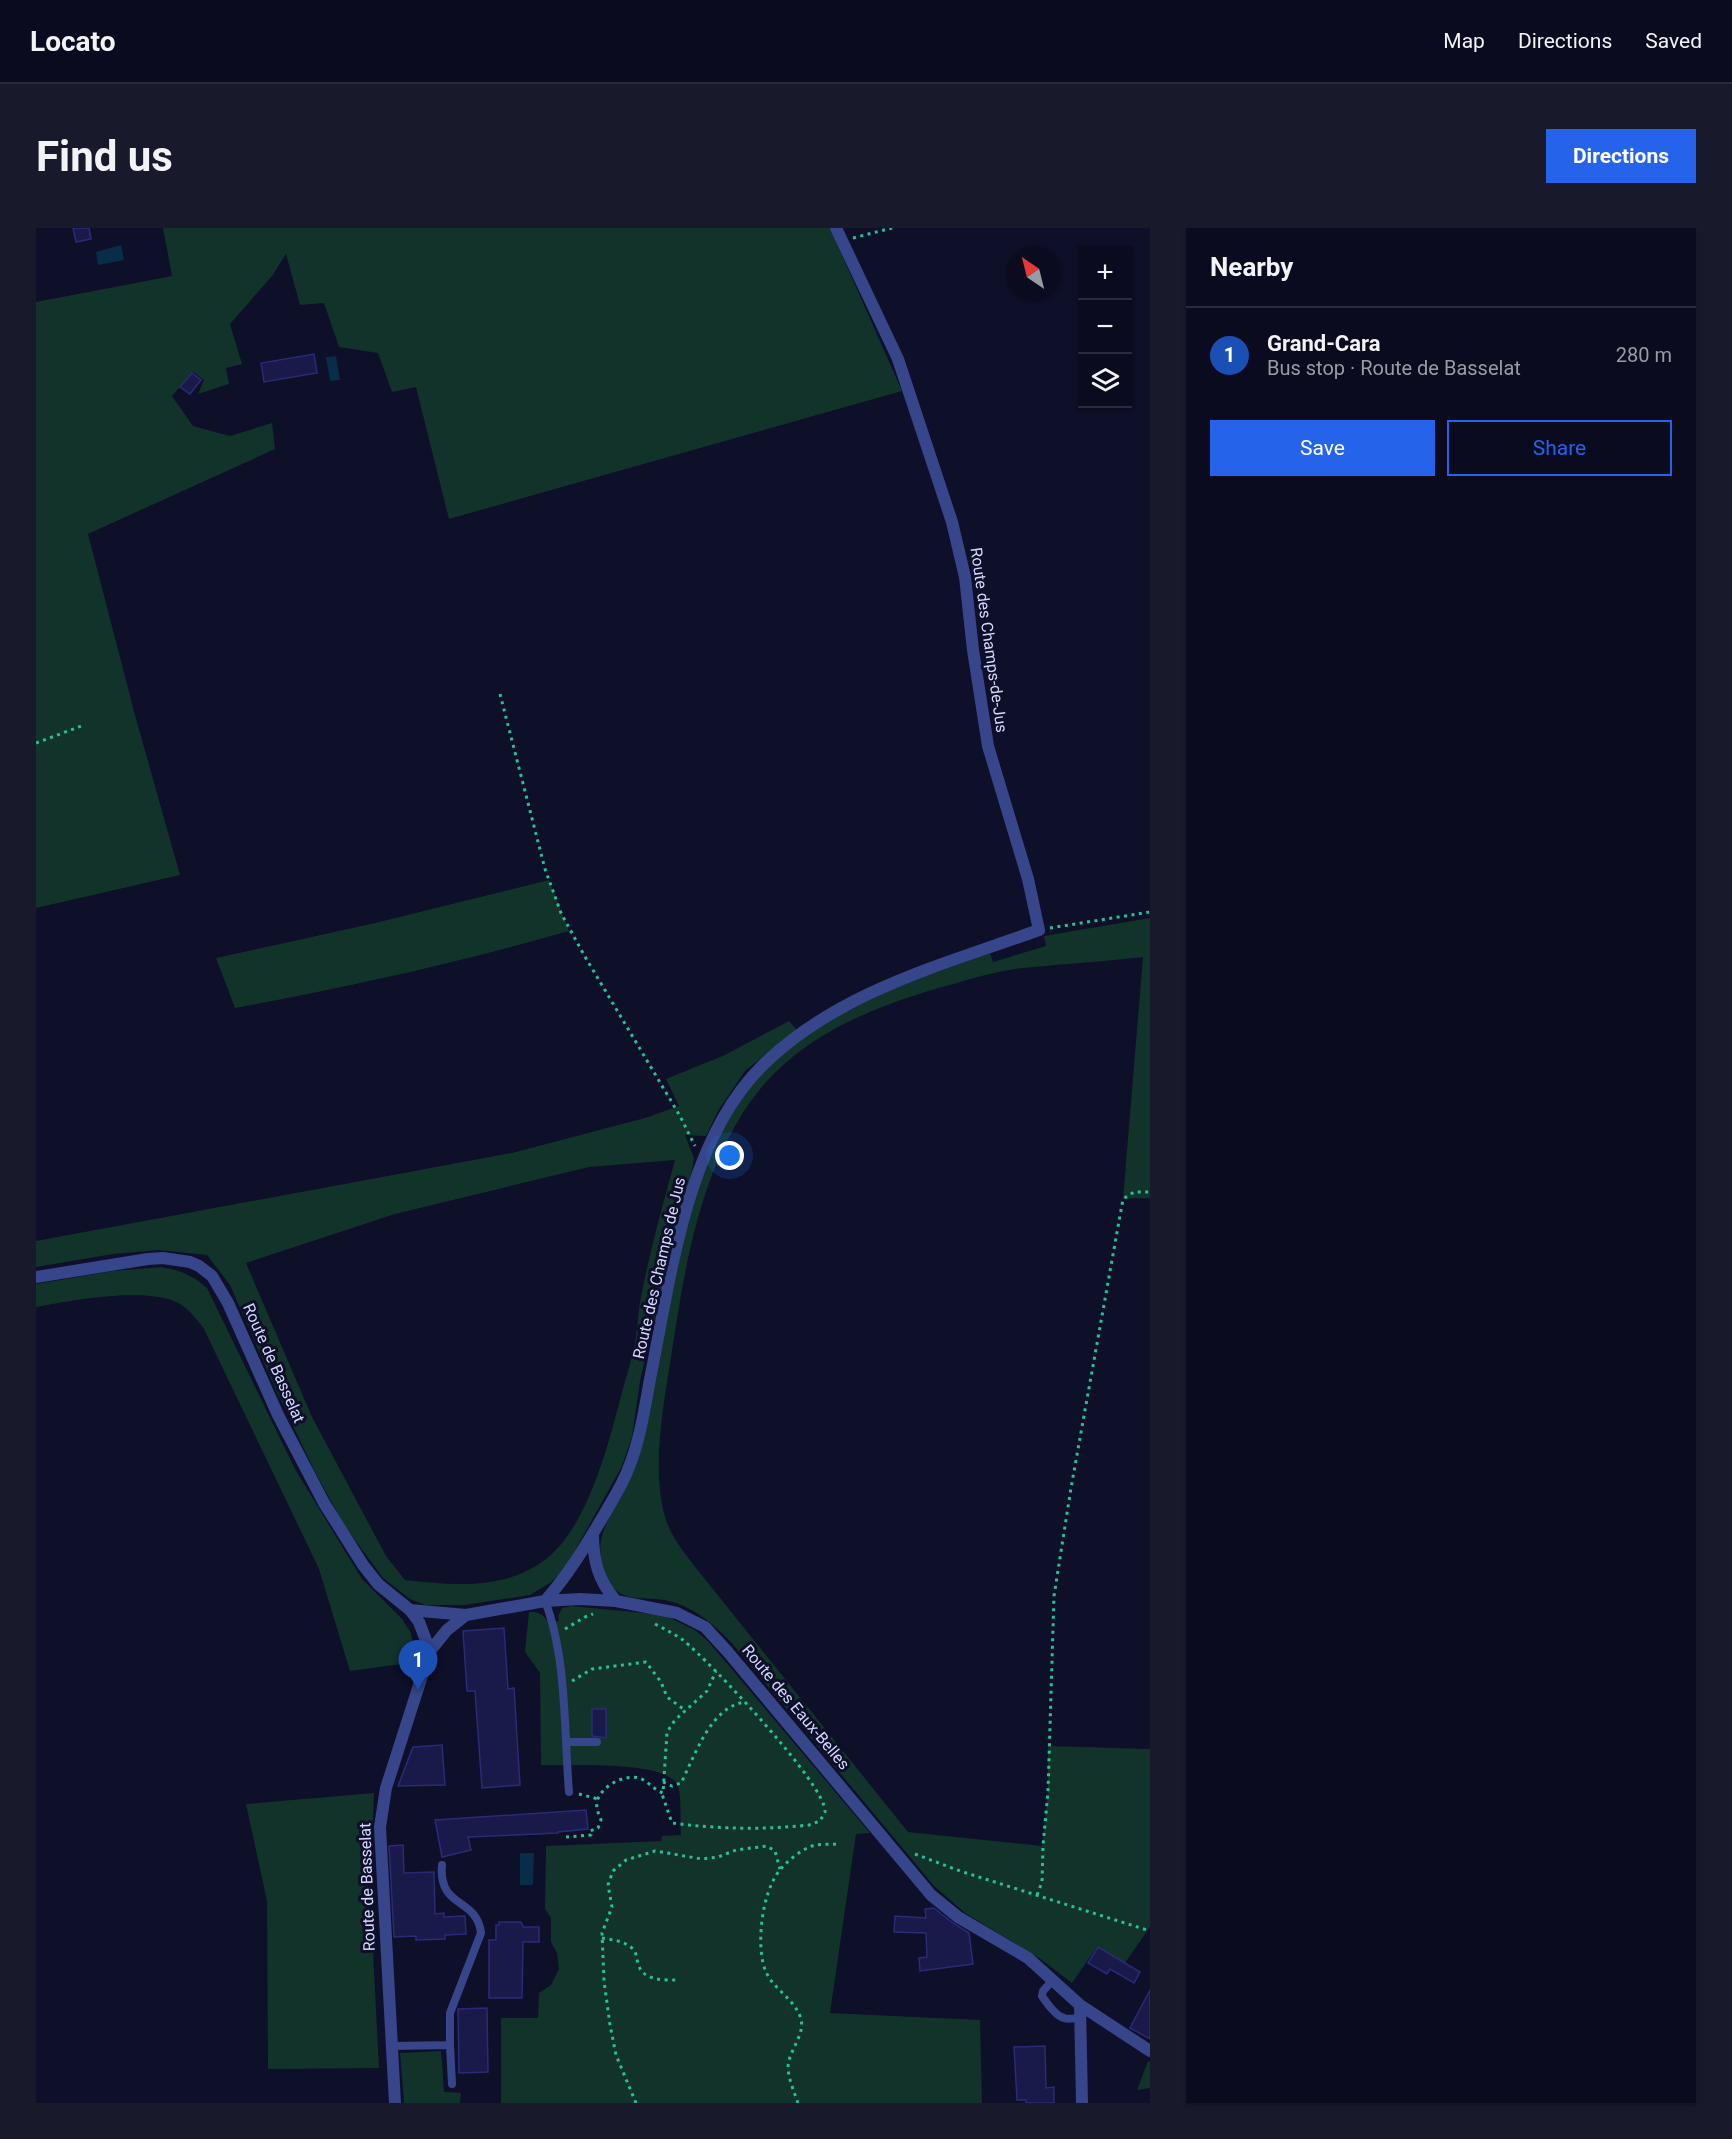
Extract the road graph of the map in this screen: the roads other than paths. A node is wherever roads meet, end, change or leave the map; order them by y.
1 (836, 228) edge
2 (1039, 930) joint
3 (36, 1276) edge
4 (594, 1533) junction
5 (545, 1601) junction
6 (616, 1601) junction
7 (410, 1610) junction
8 (466, 1615) junction
9 (430, 1651) junction
10 (567, 1742) junction
11 (597, 1742) dead end
12 (569, 1792) road end
13 (442, 1864) dead end
14 (1053, 1980) junction
15 (1080, 2011) junction
16 (450, 2045) junction
17 (391, 2046) junction
18 (1150, 2051) edge
19 (452, 2084) dead end
20 (395, 2103) edge
21 (1082, 2103) edge

1 - 2 street, Route des Champs-de-Jus
2 - 4 street, Route des Champs de Jus
3 - 7 street, Route de Basselat
4 - 5 street, Route des Champs de Jus
4 - 6 street
5 - 6 street, Route des Eaux-Belles
5 - 8 street, Route des Eaux-Belles
5 - 10 lane
6 - 14 street, Route des Eaux-Belles
7 - 8 street
7 - 9 street, Route de Basselat
8 - 9 street
9 - 17 street, Route de Basselat
10 - 11 lane
10 - 12 lane
13 - 16 lane
14 - 15 street, Route des Eaux-Belles
14 - 15 lane
15 - 18 street, Route des Eaux-Belles
15 - 21 street
16 - 17 lane
16 - 19 lane
17 - 20 street, Route de Basselat

